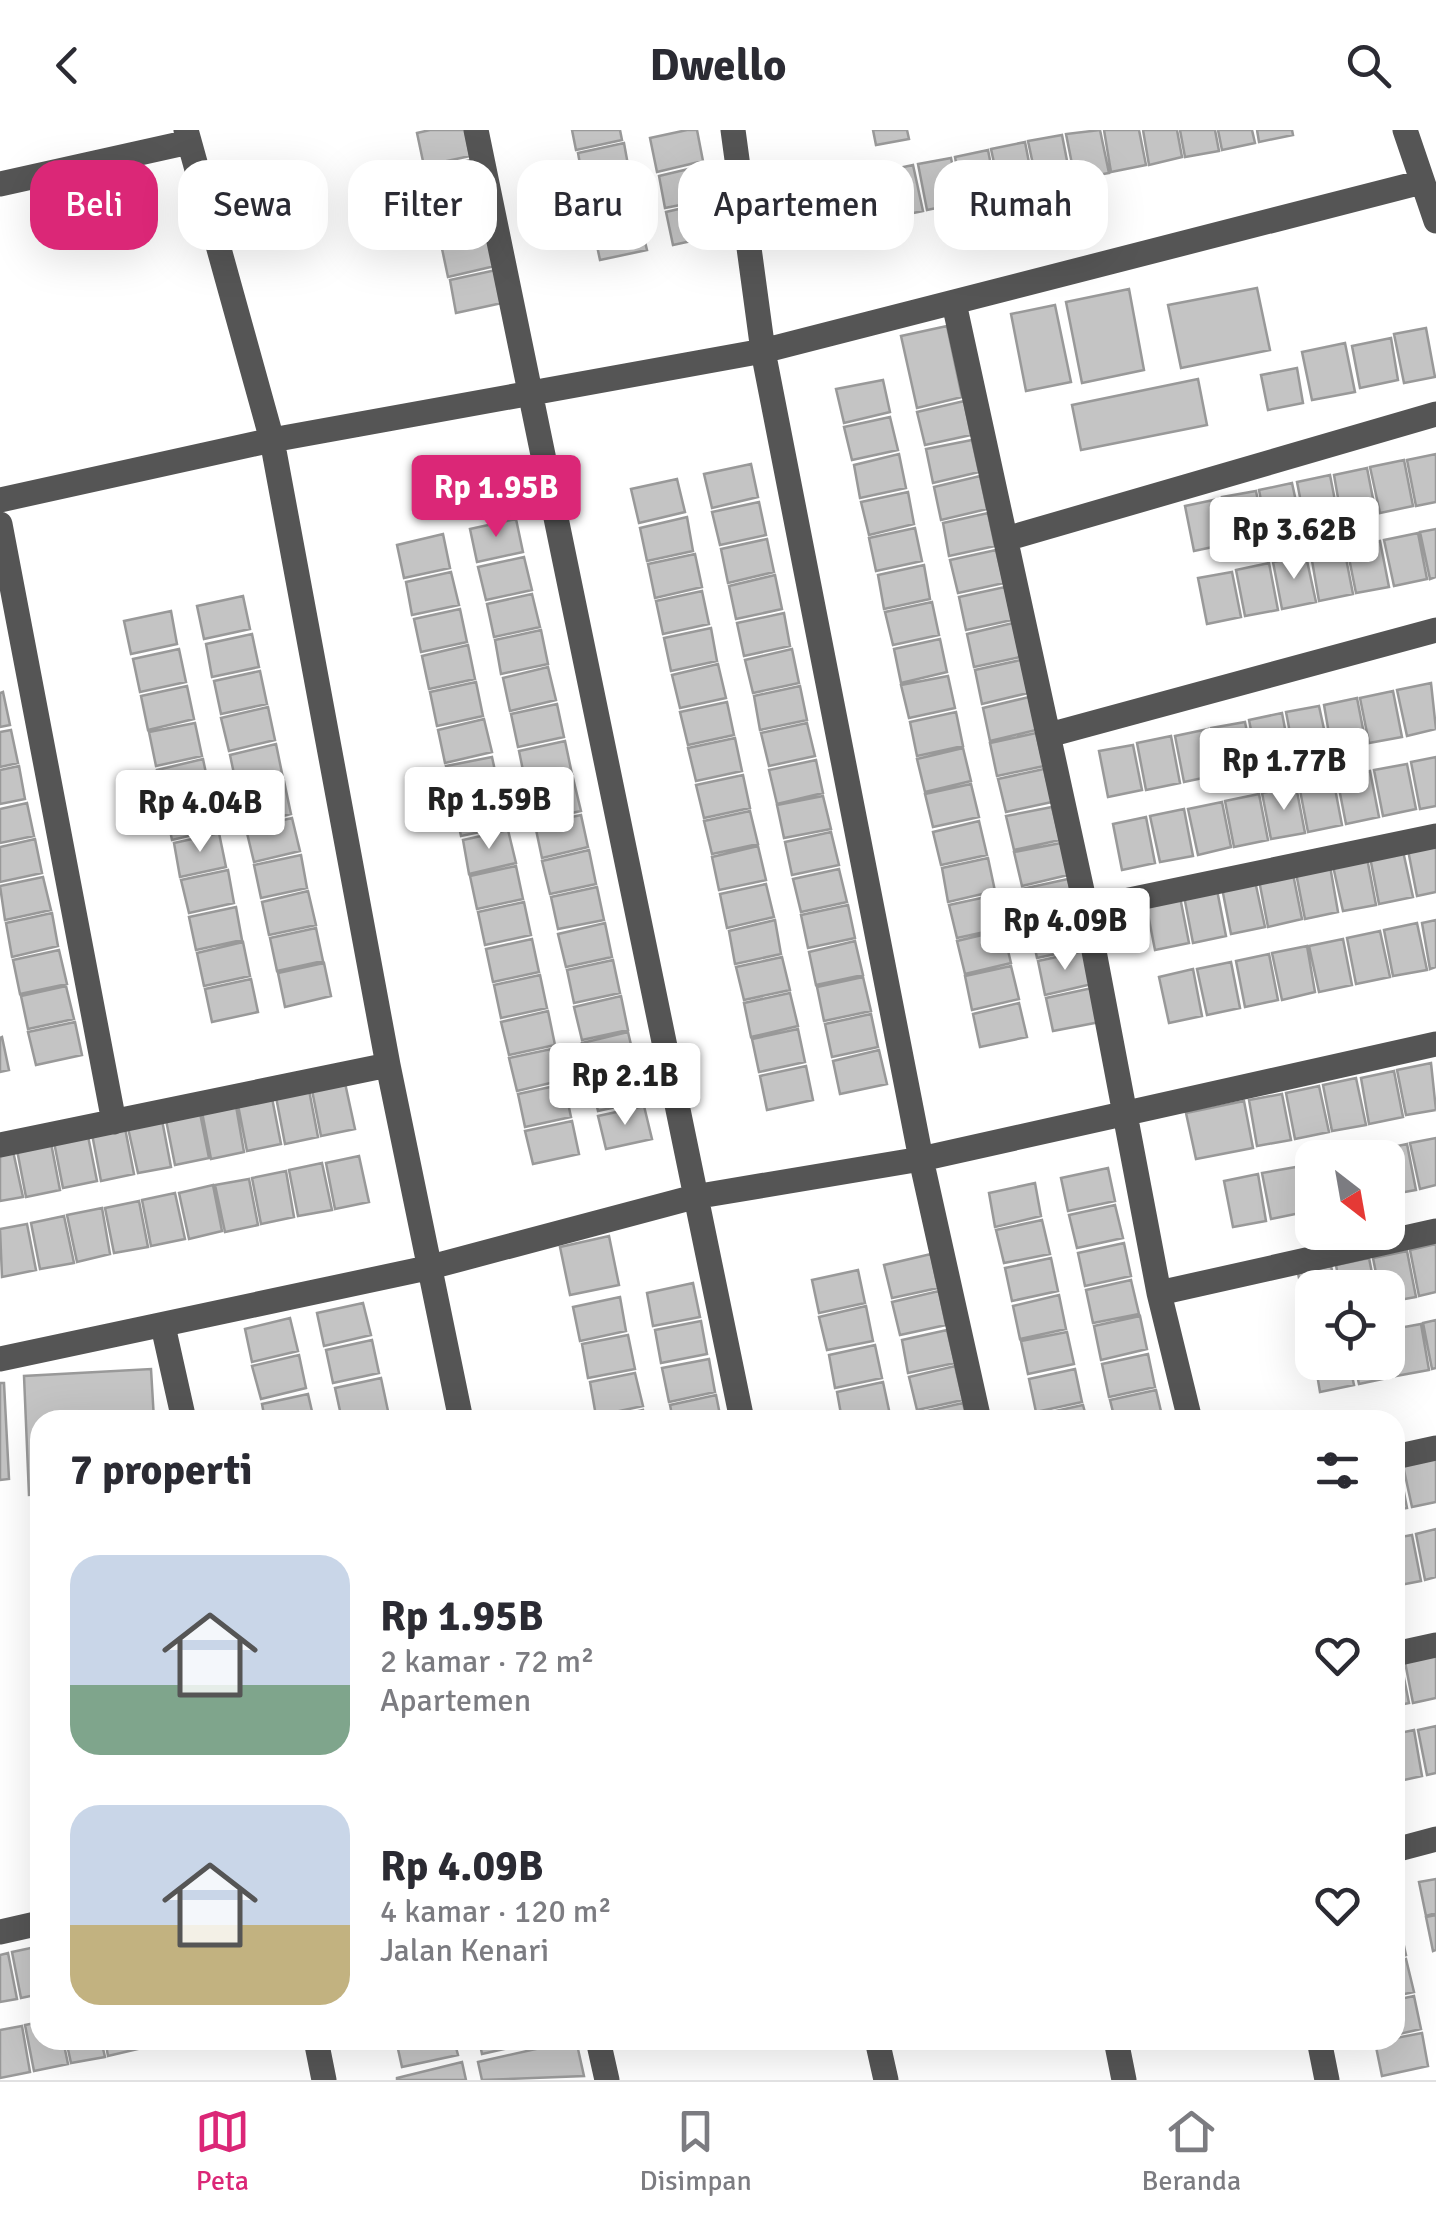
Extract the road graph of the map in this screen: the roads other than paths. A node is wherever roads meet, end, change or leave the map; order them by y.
1 (476, 130) edge
2 (732, 130) edge
3 (1405, 130) edge
4 (188, 136) edge
5 (1422, 182) junction
6 (0, 184) edge
7 (1436, 221) edge
8 (954, 303) junction
9 (763, 352) junction
10 (530, 397) junction
11 (1436, 414) edge
12 (272, 440) junction
13 (0, 500) edge
14 (0, 524) edge
15 (1006, 540) junction
16 (1436, 630) edge
17 (1048, 734) junction
18 (1436, 836) edge
19 (1086, 909) junction
20 (1436, 1044) edge
21 (388, 1065) junction
22 (1125, 1112) junction
23 (114, 1122) junction
24 (0, 1145) edge
25 (921, 1159) junction
26 (694, 1197) junction
27 (1436, 1231) edge
28 (427, 1268) junction
29 (1159, 1293) junction
30 (163, 1326) junction
31 (0, 1359) edge
32 (182, 1410) edge
33 (458, 1410) edge
34 (740, 1410) edge
35 (977, 1410) edge
36 (1188, 1410) edge
37 (1436, 1448) edge
38 (1405, 1455) edge
39 (1436, 1645) edge
40 (1405, 1652) edge
41 (1436, 1839) edge
42 (1405, 1847) edge
43 (30, 1925) edge
44 (0, 1932) edge
45 (316, 2050) edge
46 (600, 2050) edge
47 (879, 2050) edge
48 (1118, 2050) edge
49 (1319, 2050) edge
50 (315, 2078) edge
51 (1319, 2078) edge
52 (607, 2080) edge
53 (886, 2080) edge
54 (1124, 2080) edge

1 - 10 street
2 - 9 street
3 - 5 street
4 - 6 street
4 - 12 street
5 - 7 street
5 - 8 street
8 - 9 street
8 - 15 street
9 - 10 street
9 - 25 street
10 - 12 street
10 - 26 street
11 - 15 street
12 - 13 street
12 - 21 street
14 - 23 street
15 - 17 street
16 - 17 street
17 - 19 street
18 - 19 street
19 - 22 street
20 - 22 street
21 - 23 street
21 - 28 street
22 - 25 street
22 - 29 street
23 - 24 street
25 - 26 street
25 - 35 street
26 - 28 street
26 - 34 street
27 - 29 street
28 - 30 street
28 - 33 street
29 - 36 street
30 - 31 street
30 - 32 street
37 - 38 street
39 - 40 street
41 - 42 street
43 - 44 street
45 - 50 street
46 - 52 street
47 - 53 street
48 - 54 street
49 - 51 street

